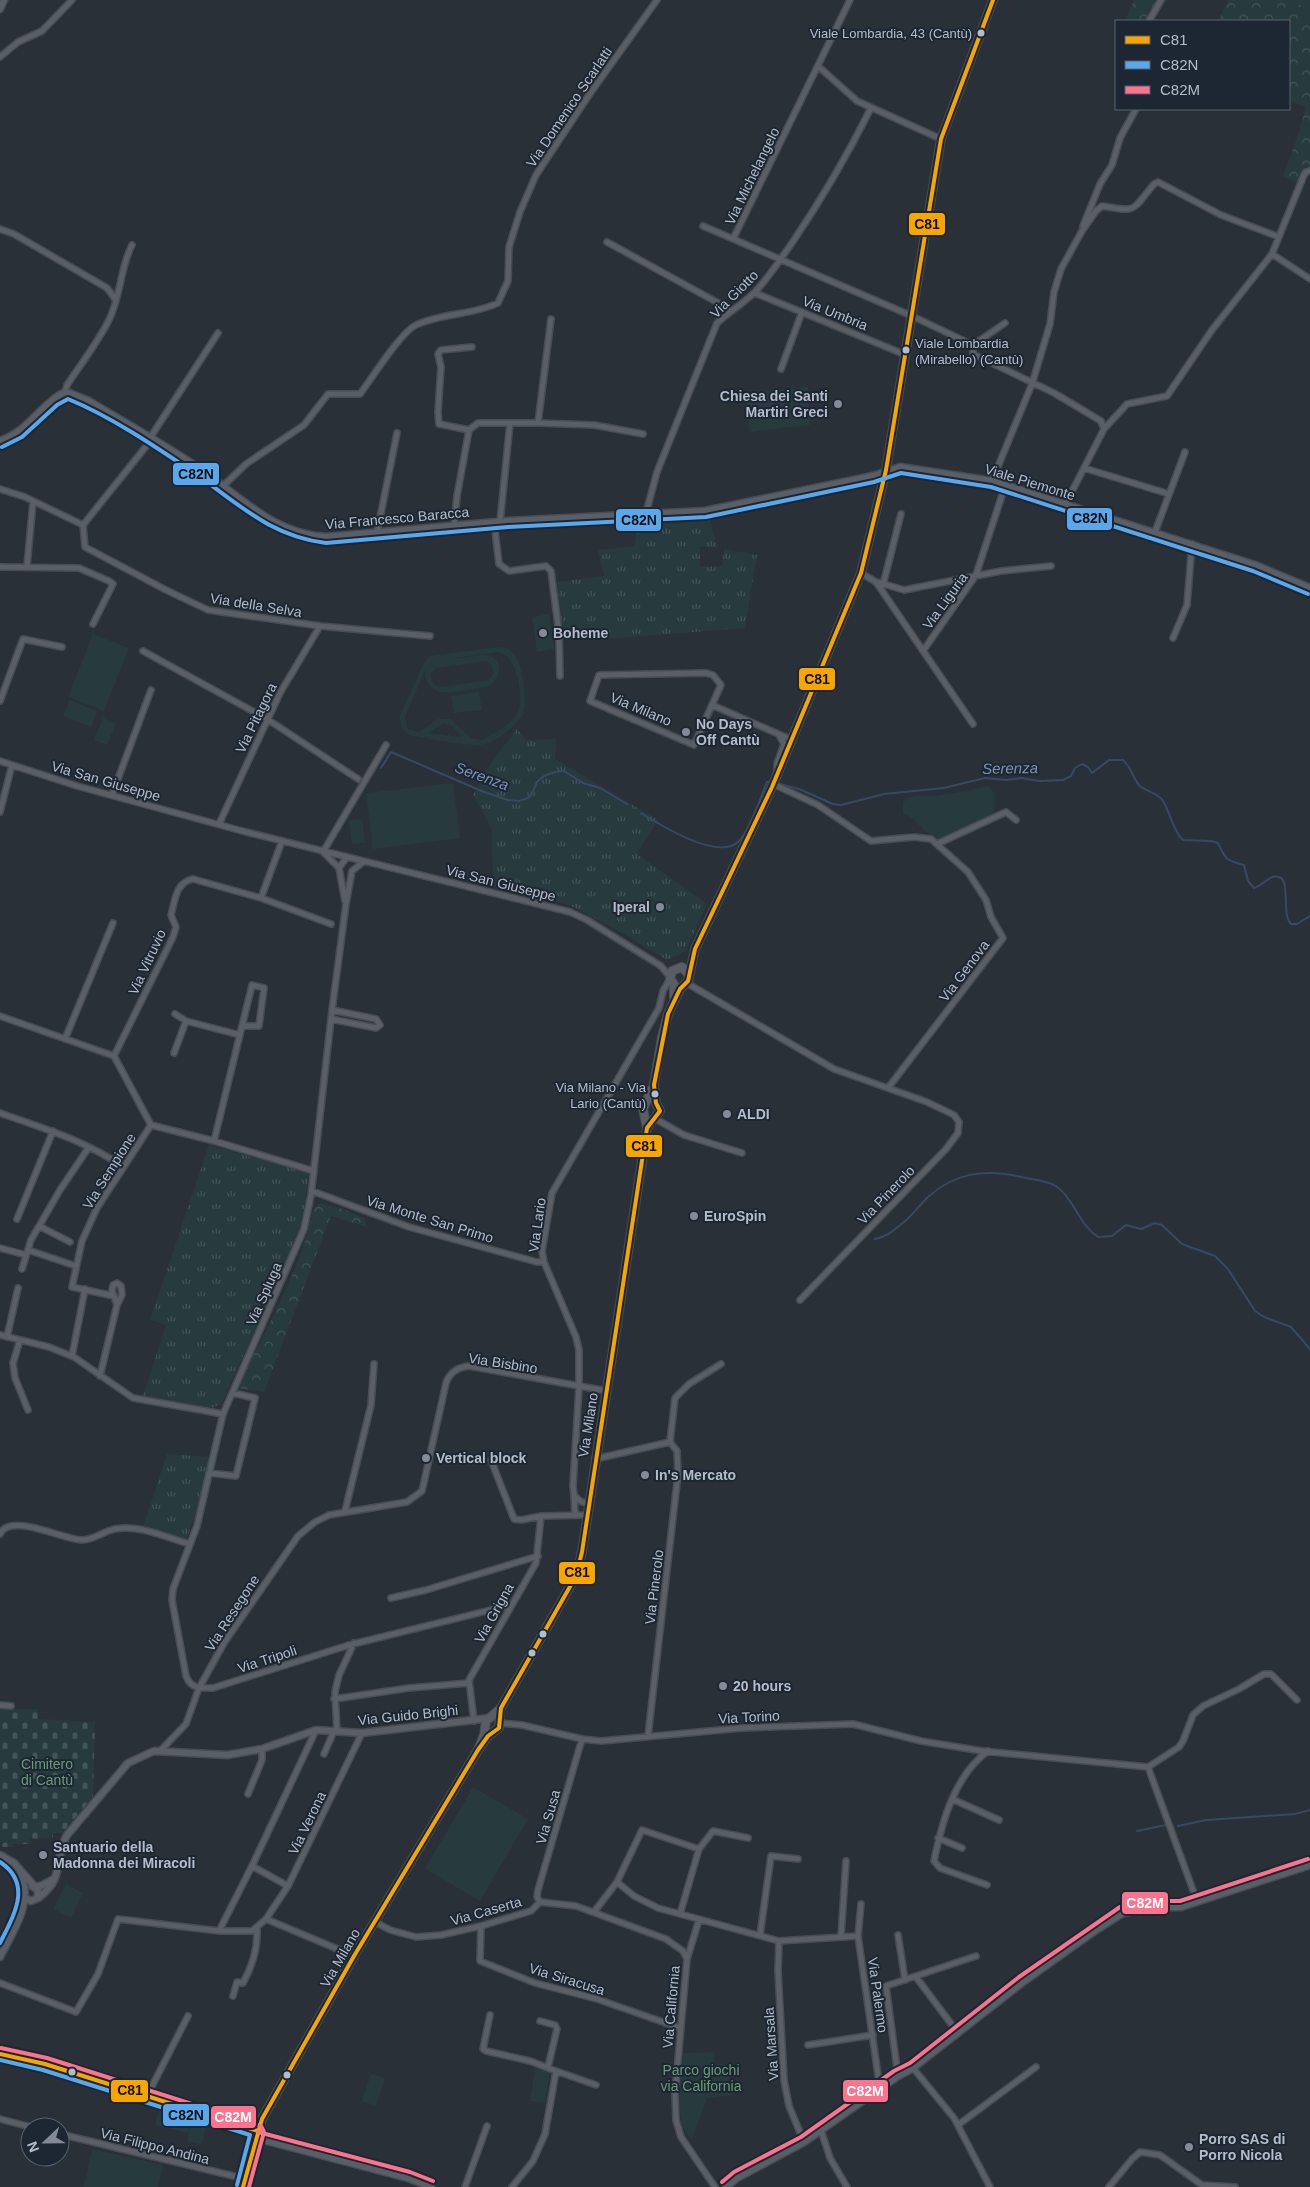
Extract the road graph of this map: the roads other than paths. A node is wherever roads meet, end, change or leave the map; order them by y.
1 (4, 0) edge
2 (72, 0) edge
3 (657, 0) edge
4 (850, 0) edge
5 (993, 0) edge
6 (1161, 0) edge
7 (0, 9) edge
8 (1150, 20) edge
9 (0, 56) edge
10 (818, 66) junction
11 (871, 108) junction
12 (1135, 110) edge
13 (941, 139) junction
14 (1310, 171) edge
15 (703, 226) dead end
16 (0, 229) edge
17 (1082, 231) junction
18 (1279, 237) junction
19 (733, 239) junction
20 (607, 242) dead end
21 (132, 245) dead end
22 (1272, 254) junction
23 (780, 261) junction
24 (1310, 279) edge
25 (755, 292) junction
26 (116, 300) junction
27 (731, 310) junction
28 (802, 312) junction
29 (912, 316) junction
30 (552, 319) dead end
31 (1004, 323) dead end
32 (218, 333) dead end
33 (972, 345) junction
34 (472, 346) dead end
35 (906, 355) junction
36 (781, 369) dead end
37 (1032, 384) junction
38 (65, 392) junction
39 (510, 423) junction
40 (538, 423) junction
41 (469, 430) junction
42 (1104, 430) junction
43 (397, 433) dead end
44 (643, 434) dead end
45 (151, 438) junction
46 (0, 441) edge
47 (1185, 452) dead end
48 (1084, 468) junction
49 (886, 470) junction
50 (992, 481) junction
51 (223, 486) junction
52 (1005, 486) junction
53 (0, 490) edge
54 (1169, 494) junction
55 (33, 502) junction
56 (1065, 505) junction
57 (646, 512) junction
58 (900, 514) dead end
59 (497, 522) junction
60 (83, 525) junction
61 (454, 526) junction
62 (1155, 532) junction
63 (377, 533) junction
64 (1192, 544) junction
65 (27, 566) junction
66 (1051, 566) dead end
67 (0, 567) edge
68 (861, 573) junction
69 (976, 575) junction
70 (876, 582) junction
71 (884, 584) junction
72 (1307, 586) edge
73 (93, 624) dead end
74 (320, 626) junction
75 (430, 636) dead end
76 (1172, 638) dead end
77 (62, 647) dead end
78 (143, 651) dead end
79 (923, 651) junction
80 (560, 676) dead end
81 (151, 690) dead end
82 (0, 701) edge
83 (712, 705) junction
84 (267, 719) junction
85 (973, 724) dead end
86 (777, 732) junction
87 (792, 740) junction
88 (386, 745) dead end
89 (0, 761) edge
90 (12, 765) junction
91 (778, 774) junction
92 (358, 779) dead end
93 (773, 786) junction
94 (112, 795) junction
95 (0, 812) edge
96 (1016, 820) dead end
97 (219, 824) junction
98 (282, 840) junction
99 (937, 844) junction
100 (323, 852) junction
101 (347, 857) junction
102 (363, 862) junction
103 (339, 868) junction
104 (261, 898) junction
105 (346, 904) junction
106 (113, 923) dead end
107 (331, 924) dead end
108 (695, 949) junction
109 (661, 966) junction
110 (679, 968) junction
111 (671, 981) junction
112 (688, 982) junction
113 (674, 999) junction
114 (332, 1010) junction
115 (175, 1014) dead end
116 (0, 1016) edge
117 (331, 1019) junction
118 (186, 1020) junction
119 (243, 1026) junction
120 (240, 1035) junction
121 (65, 1039) junction
122 (174, 1053) dead end
123 (114, 1056) junction
124 (654, 1085) junction
125 (888, 1088) junction
126 (646, 1104) junction
127 (656, 1104) junction
128 (0, 1113) edge
129 (654, 1118) junction
130 (151, 1125) junction
131 (53, 1131) junction
132 (214, 1141) junction
133 (89, 1147) junction
134 (742, 1153) dead end
135 (123, 1167) junction
136 (314, 1171) junction
137 (312, 1191) junction
138 (17, 1219) dead end
139 (39, 1226) junction
140 (70, 1242) dead end
141 (0, 1248) edge
142 (27, 1253) junction
143 (544, 1262) junction
144 (76, 1266) junction
145 (22, 1269) dead end
146 (18, 1288) dead end
147 (85, 1289) junction
148 (114, 1296) junction
149 (800, 1300) dead end
150 (117, 1305) junction
151 (0, 1335) edge
152 (6, 1337) junction
153 (20, 1340) junction
154 (72, 1356) junction
155 (374, 1364) dead end
156 (721, 1364) dead end
157 (100, 1376) junction
158 (579, 1387) junction
159 (607, 1391) junction
160 (232, 1393) junction
161 (28, 1410) dead end
162 (223, 1414) junction
163 (670, 1442) junction
164 (596, 1459) junction
165 (491, 1460) dead end
166 (210, 1473) junction
167 (574, 1495) junction
168 (588, 1504) junction
169 (345, 1511) junction
170 (575, 1515) junction
171 (587, 1515) junction
172 (541, 1516) junction
173 (0, 1534) edge
174 (190, 1544) junction
175 (538, 1556) junction
176 (391, 1598) dead end
177 (512, 1605) junction
178 (354, 1643) junction
179 (468, 1683) junction
180 (199, 1688) junction
181 (334, 1699) junction
182 (1297, 1700) dead end
183 (0, 1706) edge
184 (11, 1706) dead end
185 (474, 1721) junction
186 (493, 1724) junction
187 (316, 1730) junction
188 (336, 1731) junction
189 (362, 1734) junction
190 (648, 1736) junction
191 (582, 1739) junction
192 (262, 1748) junction
193 (161, 1750) junction
194 (985, 1751) junction
195 (324, 1754) dead end
196 (1148, 1767) junction
197 (248, 1794) dead end
198 (952, 1799) junction
199 (999, 1820) dead end
200 (748, 1838) dead end
201 (938, 1838) junction
202 (699, 1848) junction
203 (962, 1848) dead end
204 (0, 1855) edge
205 (798, 1859) dead end
206 (846, 1861) dead end
207 (1310, 1865) edge
208 (252, 1866) junction
209 (20, 1871) junction
210 (57, 1876) junction
211 (617, 1882) junction
212 (288, 1886) junction
213 (987, 1886) dead end
214 (35, 1887) junction
215 (25, 1894) junction
216 (37, 1899) junction
217 (1197, 1901) junction
218 (540, 1902) junction
219 (861, 1904) dead end
220 (594, 1912) junction
221 (22, 1914) junction
222 (680, 1914) junction
223 (266, 1919) junction
224 (699, 1920) junction
225 (375, 1922) junction
226 (481, 1926) junction
227 (257, 1928) junction
228 (219, 1931) junction
229 (760, 1935) junction
230 (898, 1935) dead end
231 (858, 1936) junction
232 (841, 1938) junction
233 (779, 1941) junction
234 (354, 1956) junction
235 (976, 1956) dead end
236 (0, 1957) edge
237 (686, 1959) junction
238 (916, 1977) junction
239 (905, 1980) junction
240 (0, 1983) edge
241 (233, 1996) dead end
242 (490, 2015) dead end
243 (188, 2016) dead end
244 (540, 2021) dead end
245 (680, 2028) junction
246 (958, 2034) junction
247 (873, 2035) junction
248 (808, 2045) dead end
249 (0, 2054) edge
250 (548, 2067) junction
251 (1036, 2067) dead end
252 (913, 2068) junction
253 (556, 2071) junction
254 (898, 2076) junction
255 (596, 2084) dead end
256 (880, 2089) junction
257 (147, 2096) junction
258 (0, 2119) edge
259 (20, 2124) edge
260 (958, 2125) junction
261 (487, 2126) dead end
262 (822, 2130) junction
263 (257, 2134) junction
264 (70, 2136) edge
265 (804, 2142) junction
266 (246, 2178) junction
267 (714, 2186) edge
268 (243, 2187) edge
269 (431, 2187) edge
270 (465, 2187) edge
271 (512, 2187) edge
272 (726, 2187) edge
273 (847, 2187) edge
274 (990, 2187) edge
275 (1109, 2187) edge
276 (1235, 2187) edge

1 - 7 street
2 - 9 street
3 - 51 street, Via Domenico Scarlatti
4 - 10 street, Via Michelangelo
5 - 13 main road
6 - 8 street
10 - 11 street
10 - 19 street, Via Michelangelo
11 - 13 street
11 - 23 street, Via Giotto
12 - 17 street
13 - 29 main road
14 - 18 street
15 - 19 street
16 - 26 street
17 - 18 street
17 - 37 street
18 - 22 street
19 - 23 street, Via Michelangelo
20 - 27 street
21 - 26 street
22 - 24 street
22 - 42 street
23 - 25 street, Via Giotto
23 - 29 street, Via Michelangelo
25 - 27 street, Via Giotto
25 - 28 street, Via Umbria
26 - 38 street
27 - 57 street, Via Giotto
28 - 35 street, Via Umbria
28 - 36 street
29 - 33 street, Via Michelangelo
29 - 35 main road
30 - 40 street
31 - 33 street
32 - 45 street
33 - 37 street
34 - 41 street
35 - 49 main road
37 - 42 street
37 - 50 street
38 - 45 street, Via Francesco Baracca
38 - 46 street
39 - 40 street
39 - 41 street
39 - 59 street
40 - 44 street
41 - 61 street
42 - 48 street
43 - 63 street
45 - 51 street, Via Francesco Baracca
45 - 60 street
47 - 54 street
48 - 54 street
48 - 56 street
49 - 50 street, Viale Piemonte
49 - 57 street, Via Francesco Baracca
49 - 68 main road
50 - 52 street, Viale Piemonte
51 - 63 street, Via Francesco Baracca
52 - 56 street, Viale Piemonte
52 - 69 street
53 - 55 street
54 - 62 street
55 - 60 street
55 - 65 street
56 - 62 street, Viale Piemonte
57 - 59 street, Via Francesco Baracca
58 - 71 street
59 - 61 street, Via Francesco Baracca
59 - 80 street
60 - 74 street, Via della Selva
61 - 63 street, Via Francesco Baracca
62 - 64 street, Viale Piemonte
64 - 72 street, Viale Piemonte
64 - 76 street
65 - 67 street
65 - 73 street
66 - 69 street, Via Liguria
68 - 70 street, Via Liguria
68 - 87 main road
69 - 71 street
69 - 79 street, Via Liguria
70 - 71 street
70 - 79 street, Via Liguria
74 - 75 street, Via della Selva
74 - 84 street, Via Pitagora
77 - 82 street
78 - 84 street
79 - 85 street, Via Liguria
81 - 94 street
83 - 83 street, Via Milano
83 - 86 street
84 - 92 street
84 - 97 street, Via Pitagora
86 - 87 street
86 - 91 street
87 - 91 main road
88 - 100 street
89 - 90 street, Via San Giuseppe
90 - 94 street, Via San Giuseppe
90 - 95 street
91 - 93 main road
93 - 99 street, Via Genova
93 - 108 main road
94 - 97 street, Via San Giuseppe
96 - 99 street
97 - 98 street, Via San Giuseppe
98 - 100 street, Via San Giuseppe
98 - 104 street
99 - 125 street, Via Genova
100 - 101 street, Via San Giuseppe
100 - 103 street
101 - 102 street, Via San Giuseppe
101 - 103 street
102 - 105 street, Via Spluga
102 - 109 street, Via San Giuseppe
103 - 105 street, Via Spluga
104 - 107 street, Via Vitruvio
104 - 123 street, Via Vitruvio
105 - 114 street, Via Spluga
106 - 121 street
108 - 110 main road
108 - 112 main road
109 - 110 street, Via San Giuseppe
109 - 111 street, Via San Giuseppe
110 - 111 main road
110 - 112 main road
111 - 112 main road
111 - 113 main road
111 - 143 street, Via Lario
112 - 113 main road
112 - 125 street
113 - 124 main road
114 - 117 street, Via Spluga
114 - 117 street
115 - 118 street
116 - 121 street
117 - 136 street, Via Spluga
118 - 120 street
118 - 122 street
119 - 119 street
119 - 120 street
120 - 132 street
121 - 123 street
123 - 130 street
124 - 126 main road
124 - 127 main road
125 - 149 street, Via Pinerolo
126 - 127 main road
126 - 129 main road
127 - 129 main road
128 - 131 street
129 - 134 street
129 - 159 main road, Via Milano
130 - 132 street
130 - 135 street, Via Sempione
131 - 133 street
131 - 138 street
132 - 136 street
133 - 135 street
133 - 139 street
135 - 144 street, Via Sempione
136 - 137 street, Via Spluga
137 - 143 street, Via Monte San Primo
137 - 160 street, Via Spluga
139 - 140 street
139 - 142 street
141 - 142 street
142 - 144 street
142 - 145 street
143 - 158 street, Via Lario
144 - 147 street, Via Sempione
146 - 152 street
147 - 148 street
147 - 154 street
148 - 150 street
148 - 150 street
150 - 157 street
151 - 152 street
152 - 153 street
153 - 154 street
153 - 161 street
154 - 157 street
155 - 169 street
156 - 163 street, Via Pinerolo
157 - 162 street
158 - 159 street, Via Bisbino
158 - 167 street, Via Lario
158 - 169 street, Via Bisbino
159 - 164 main road, Via Milano
160 - 162 street, Via Spluga
160 - 166 street
162 - 166 street, Via Spluga
163 - 164 street
163 - 190 street, Via Pinerolo
164 - 168 main road, Via Milano
165 - 172 street
166 - 174 street, Via Spluga
167 - 168 street
167 - 170 street, Via Lario
168 - 171 main road, Via Milano
169 - 180 street, Via Resegone
170 - 171 street
170 - 172 street
171 - 186 main road, Via Milano
172 - 175 street, Via Grigna
173 - 174 street
174 - 180 street, Via Spluga
175 - 176 street
175 - 177 street, Via Grigna
177 - 178 street, Via Tripoli
177 - 179 street, Via Grigna
178 - 180 street, Via Tripoli
178 - 181 street
179 - 181 street
179 - 185 street
180 - 193 street, Via Resegone
181 - 188 street
182 - 196 street
183 - 184 street
185 - 186 street, Via Guido Brighi
185 - 189 street, Via Guido Brighi
186 - 191 street, Via Torino
186 - 225 main road, Via Milano
187 - 188 street, Via Guido Brighi
187 - 192 street, Via Guido Brighi
187 - 208 street
188 - 189 street, Via Guido Brighi
188 - 195 street
189 - 212 street, Via Verona
190 - 191 street, Via Torino
190 - 194 street, Via Torino
191 - 218 street, Via Susa
192 - 193 street, Via Guido Brighi
192 - 197 street
193 - 210 street, Via Guido Brighi
194 - 196 street, Via Torino
194 - 198 street
196 - 217 street
198 - 199 street
198 - 201 street
200 - 202 street
201 - 203 street
201 - 213 street
202 - 211 street
202 - 222 street
204 - 209 street
205 - 229 street
206 - 232 street
207 - 217 street
208 - 212 street
208 - 228 street
209 - 214 street
209 - 215 street
210 - 214 street
210 - 216 street
211 - 220 street
211 - 222 street
212 - 223 street, Via Verona
214 - 215 street
214 - 216 street
215 - 216 street
215 - 221 street
216 - 221 street
217 - 246 street
218 - 220 street, Via Caserta
218 - 226 street, Via Caserta
219 - 231 street, Via Palermo
220 - 237 street, Via California
221 - 236 street
222 - 224 street
223 - 227 street, Via Verona
223 - 234 street
224 - 229 street
224 - 237 street
225 - 226 street, Via Caserta
225 - 234 main road, Via Milano
226 - 245 street, Via Siracusa
227 - 228 street
227 - 241 street
228 - 240 street
229 - 233 street
230 - 239 street
231 - 232 street
231 - 247 street, Via Palermo
232 - 233 street
233 - 265 street, Via Marsala
234 - 263 main road, Via Milano
235 - 238 street
237 - 245 street, Via California
238 - 239 street
238 - 246 street
239 - 254 street
242 - 250 street
243 - 257 street
244 - 250 street
245 - 267 street, Via California
246 - 252 street
247 - 248 street
247 - 256 street, Via Palermo
249 - 257 street
250 - 253 street
251 - 260 street
252 - 254 street
252 - 260 street
253 - 255 street
253 - 271 street
254 - 256 street
256 - 262 street
257 - 263 street
258 - 259 street
260 - 274 street
261 - 270 street
262 - 265 street
262 - 273 street
263 - 266 main road, Via Milano
263 - 269 street
264 - 266 street, Via Filippo Andina
265 - 272 street
266 - 268 main road, Via Milano
275 - 276 street

